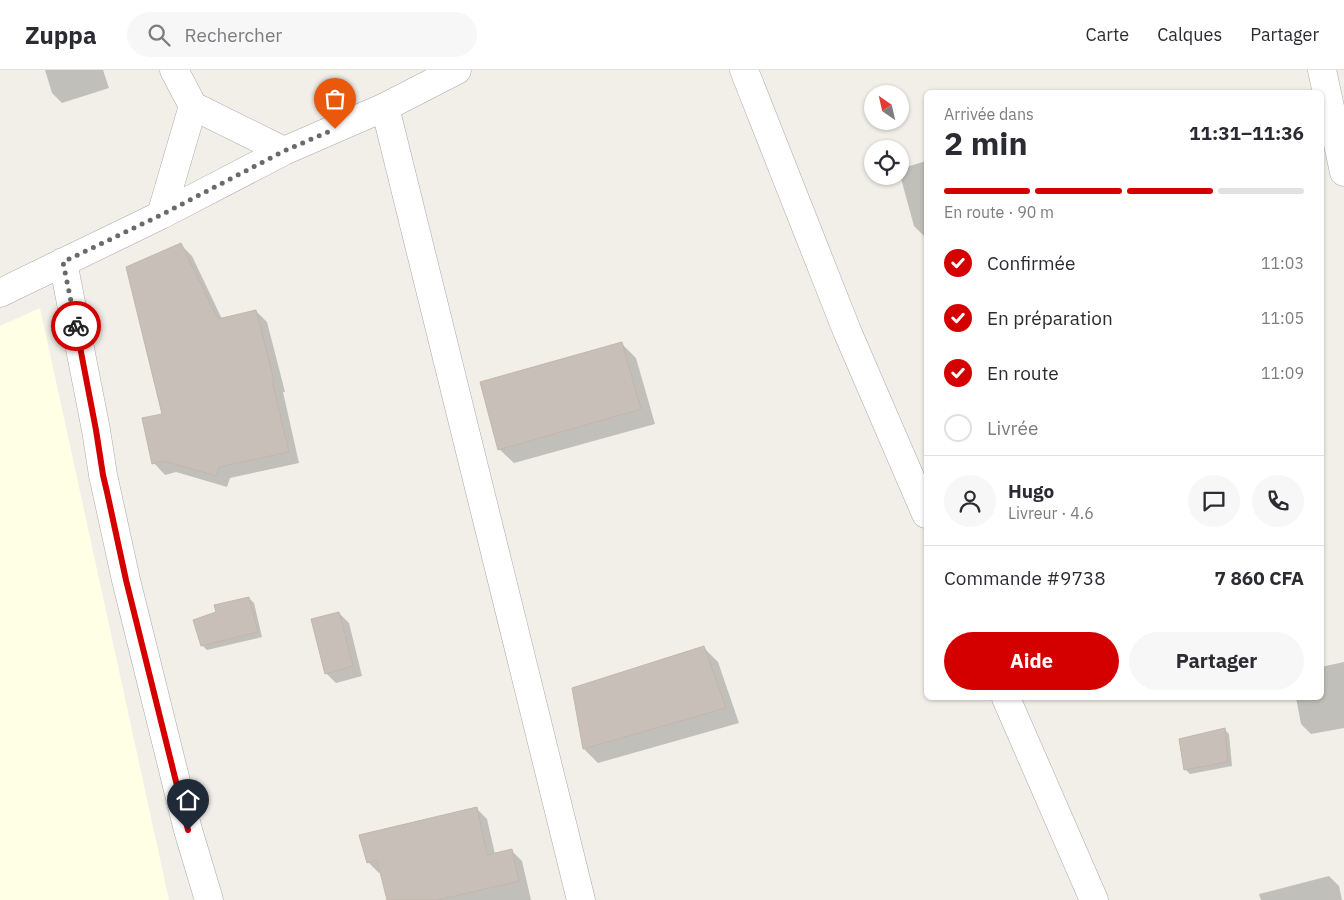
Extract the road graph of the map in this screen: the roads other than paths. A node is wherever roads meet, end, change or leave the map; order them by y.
1 (174, 70) edge
2 (457, 70) edge
3 (744, 70) edge
4 (1322, 70) edge
5 (193, 106) junction
6 (385, 107) junction
7 (284, 151) junction
8 (1344, 172) edge
9 (161, 215) junction
10 (63, 262) junction
11 (0, 292) edge
12 (924, 509) edge
13 (1007, 700) edge
14 (209, 900) edge
15 (581, 900) edge
16 (1094, 900) edge

1 - 5 street
2 - 6 street
3 - 12 street
4 - 8 street
5 - 7 street
5 - 9 street
6 - 7 street
6 - 15 street
7 - 9 street
9 - 10 street
10 - 11 street
10 - 14 street
13 - 16 street

